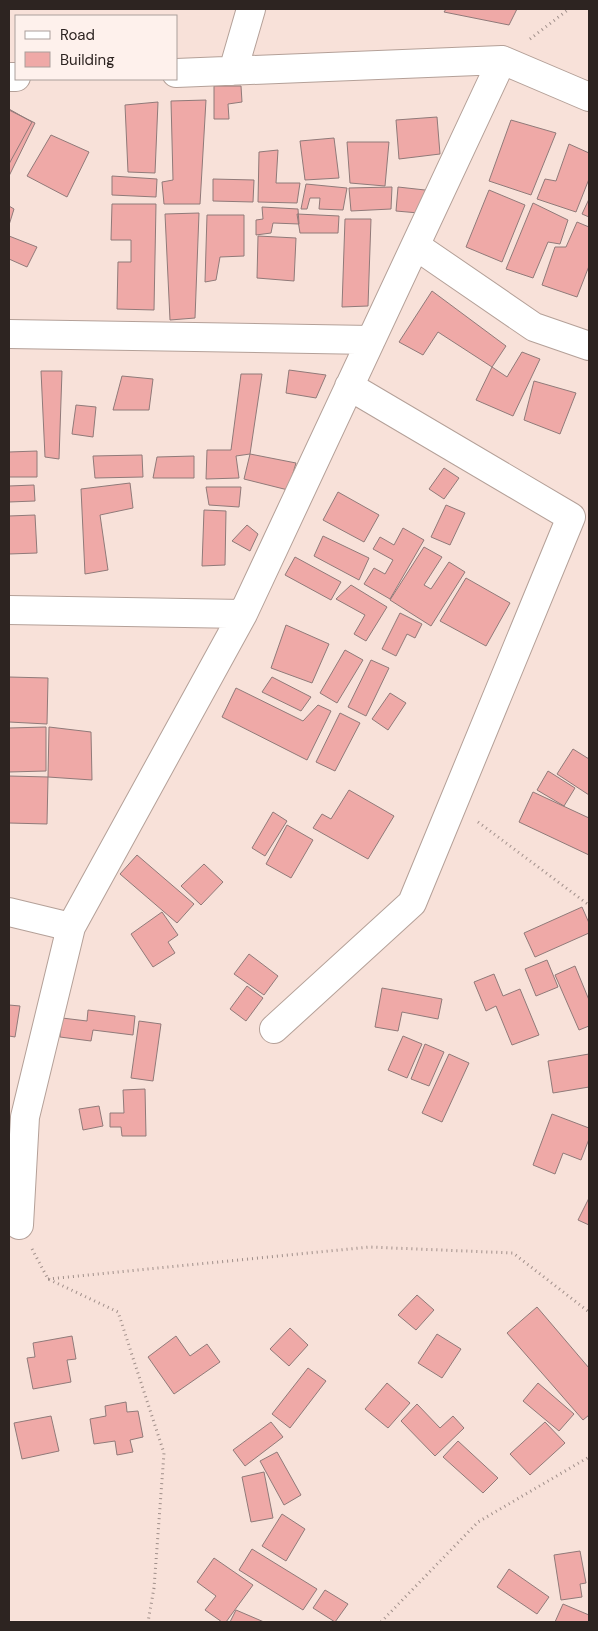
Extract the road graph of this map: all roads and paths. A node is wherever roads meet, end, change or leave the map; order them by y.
1 (251, 9) edge
2 (569, 9) edge
3 (502, 60) junction
4 (234, 71) junction
5 (178, 73) edge
6 (589, 97) edge
7 (416, 246) junction
8 (9, 334) edge
9 (371, 340) junction
10 (589, 346) edge
11 (350, 386) junction
12 (9, 610) edge
13 (243, 614) junction
14 (453, 803) junction
15 (589, 905) edge
16 (9, 912) edge
17 (71, 927) junction
18 (274, 1028) dead end
19 (19, 1226) joint
20 (48, 1279) junction
21 (589, 1312) edge
22 (589, 1457) edge
23 (148, 1622) edge
24 (381, 1622) edge

1 - 4 street
2 - 3 path
3 - 4 street
3 - 6 street
3 - 7 street
4 - 5 street
7 - 9 street
7 - 10 street
8 - 9 street
9 - 11 street
11 - 13 street
11 - 14 street
12 - 13 street
13 - 17 street
14 - 15 path
14 - 18 street
16 - 17 street
17 - 19 street
19 - 20 path
20 - 21 path
20 - 23 path
22 - 24 path

